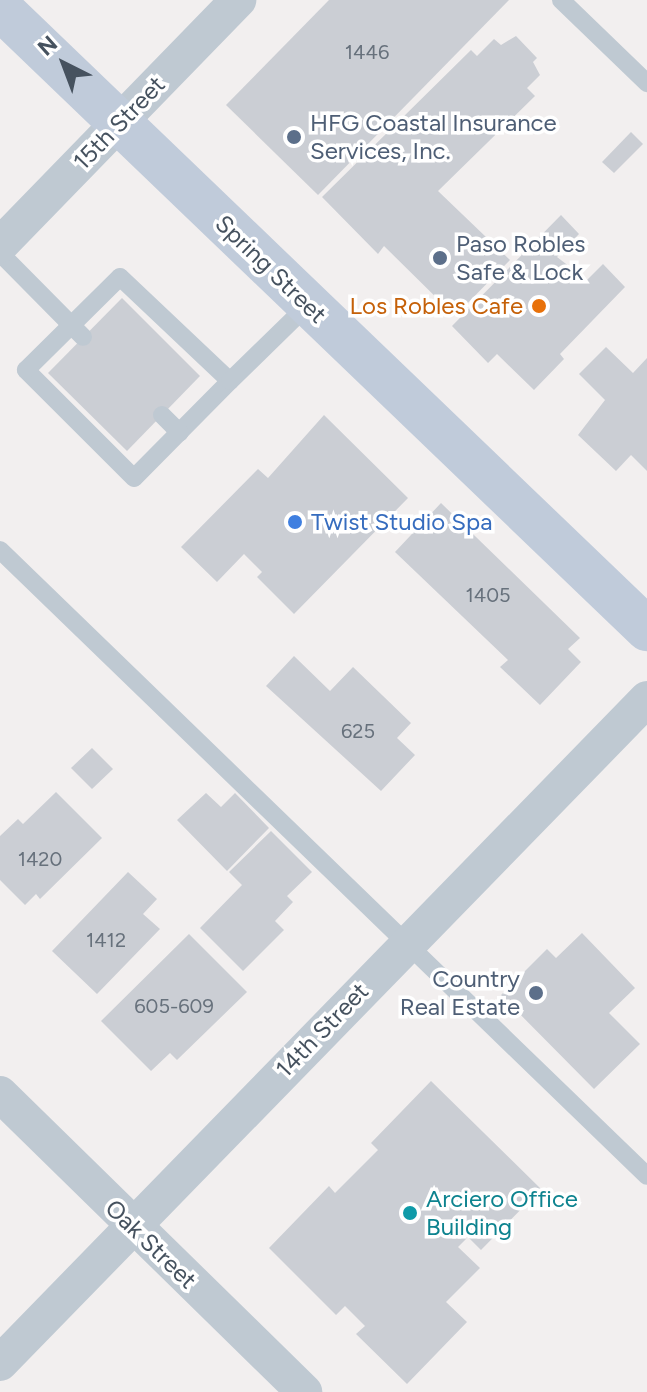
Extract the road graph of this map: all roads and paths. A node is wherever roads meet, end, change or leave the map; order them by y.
1 (238, 0) edge
2 (561, 0) edge
3 (0, 8) edge
4 (647, 83) edge
5 (119, 124) junction
6 (0, 245) edge
7 (0, 253) edge
8 (308, 305) junction
9 (77, 331) junction
10 (230, 381) junction
11 (162, 415) dead end
12 (180, 433) junction
13 (0, 550) edge
14 (647, 629) edge
15 (647, 699) edge
16 (405, 944) junction
17 (0, 1094) edge
18 (647, 1176) edge
19 (132, 1226) junction
20 (0, 1363) edge
21 (304, 1392) edge

1 - 5 street, 15th Street
2 - 4 lane
3 - 5 main road, Spring Street
5 - 6 street, 15th Street
5 - 8 main road, Spring Street
7 - 9 lane
8 - 10 lane
8 - 14 main road, Spring Street
9 - 10 lane
9 - 12 lane
10 - 12 lane
11 - 12 lane
13 - 16 lane
15 - 16 street, 14th Street
16 - 18 lane
16 - 19 street, 14th Street
17 - 19 street, Oak Street
19 - 20 street, 14th Street
19 - 21 street, Oak Street

